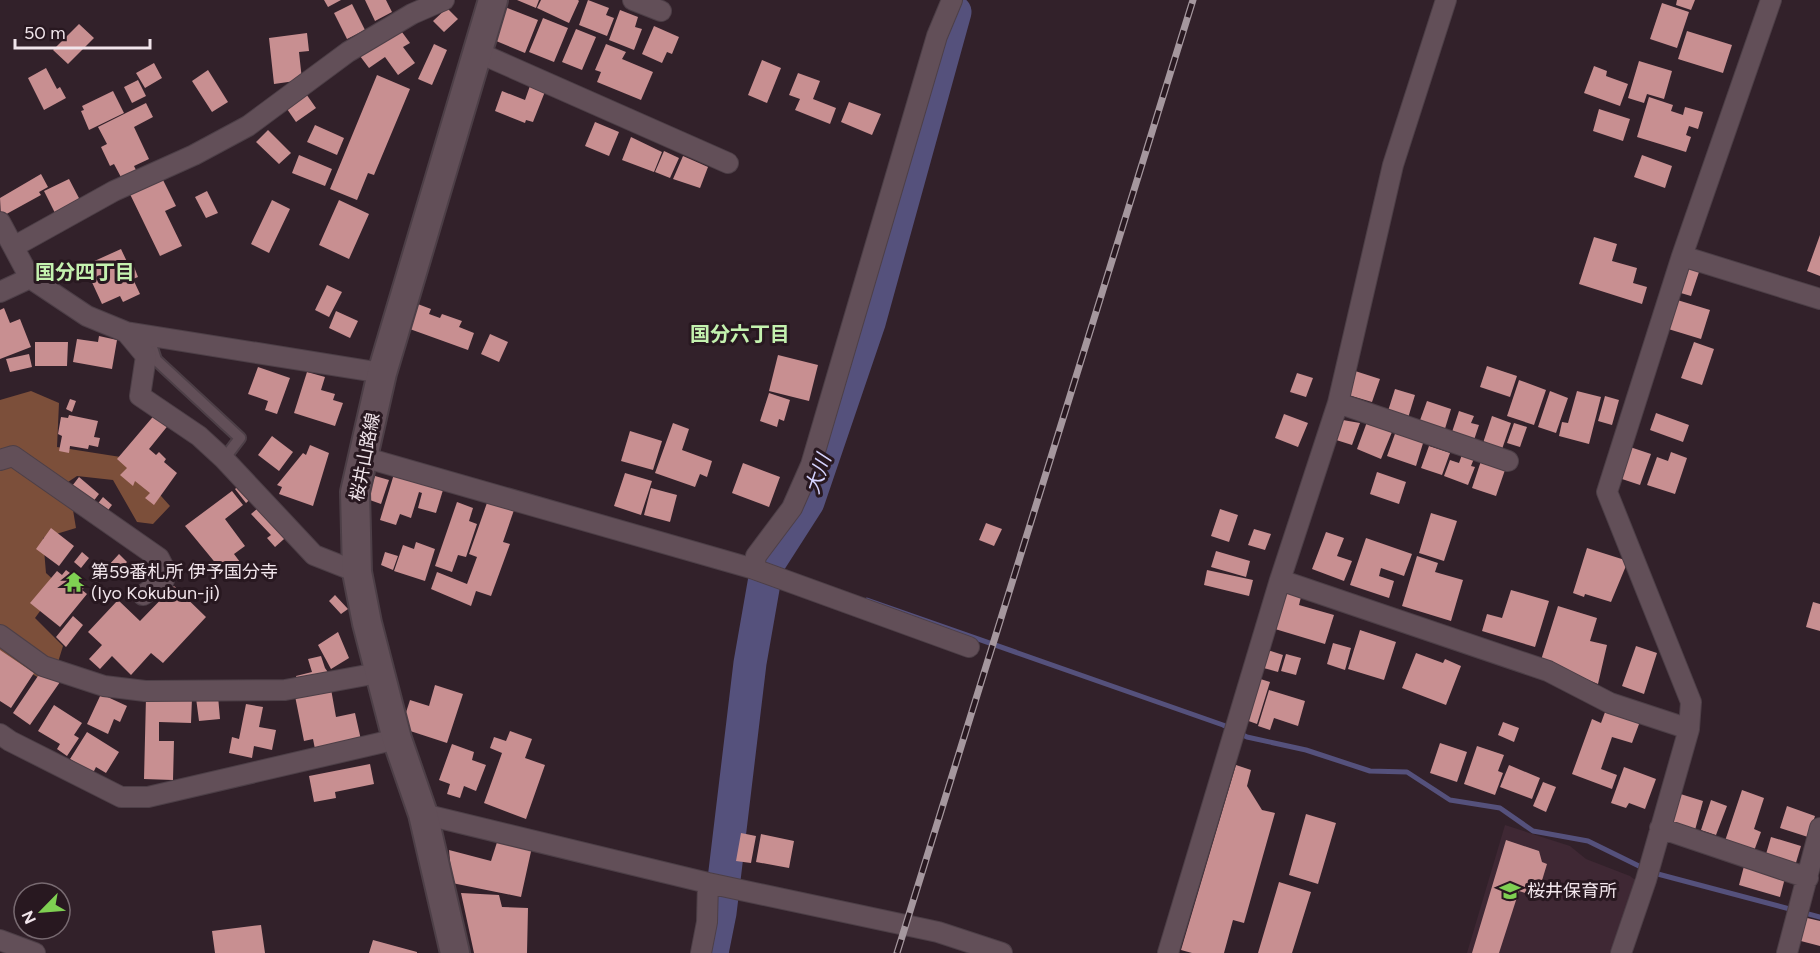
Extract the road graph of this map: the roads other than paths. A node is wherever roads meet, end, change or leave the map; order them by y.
1 (444, 0) edge
2 (493, 0) edge
3 (633, 0) edge
4 (952, 0) edge
5 (1446, 0) edge
6 (1771, 0) edge
7 (661, 11) dead end
8 (477, 52) junction
9 (728, 163) dead end
10 (0, 222) edge
11 (15, 246) junction
12 (1682, 256) junction
13 (30, 278) junction
14 (0, 292) edge
15 (1820, 299) edge
16 (126, 332) junction
17 (148, 335) junction
18 (382, 373) junction
19 (1338, 403) junction
20 (363, 457) junction
21 (224, 459) junction
22 (0, 460) edge
23 (1508, 460) dead end
24 (754, 569) junction
25 (357, 572) junction
26 (1280, 580) junction
27 (143, 595) dead end
28 (0, 635) edge
29 (969, 647) dead end
30 (378, 673) junction
31 (1689, 729) junction
32 (0, 734) edge
33 (397, 740) junction
34 (423, 814) junction
35 (1660, 828) junction
36 (1820, 828) edge
37 (1808, 878) junction
38 (708, 883) junction
39 (0, 940) edge
40 (35, 953) edge
41 (455, 953) edge
42 (701, 953) edge
43 (1002, 953) edge
44 (1168, 953) edge
45 (1621, 953) edge
46 (1787, 953) edge

1 - 11 street
2 - 8 main road, 桜井山路線
3 - 7 street
4 - 24 street
5 - 19 street
6 - 12 street
8 - 9 street
8 - 18 main road, 桜井山路線
10 - 11 street
11 - 13 street
12 - 15 street
12 - 31 street
13 - 14 street
13 - 16 street
16 - 17 street
16 - 21 street
17 - 18 street
17 - 21 lane
18 - 20 main road, 桜井山路線
19 - 23 street
19 - 26 street
20 - 24 street
20 - 25 main road, 桜井山路線
21 - 25 street
22 - 27 street
24 - 29 street
25 - 30 main road, 桜井山路線
26 - 31 street
26 - 44 street
28 - 30 street
30 - 33 main road, 桜井山路線
31 - 35 street
32 - 33 street
33 - 34 main road, 桜井山路線
34 - 38 street
34 - 41 main road, 桜井山路線
35 - 37 street
35 - 45 street
36 - 37 street
37 - 46 street
38 - 42 street
38 - 43 street
39 - 40 street

